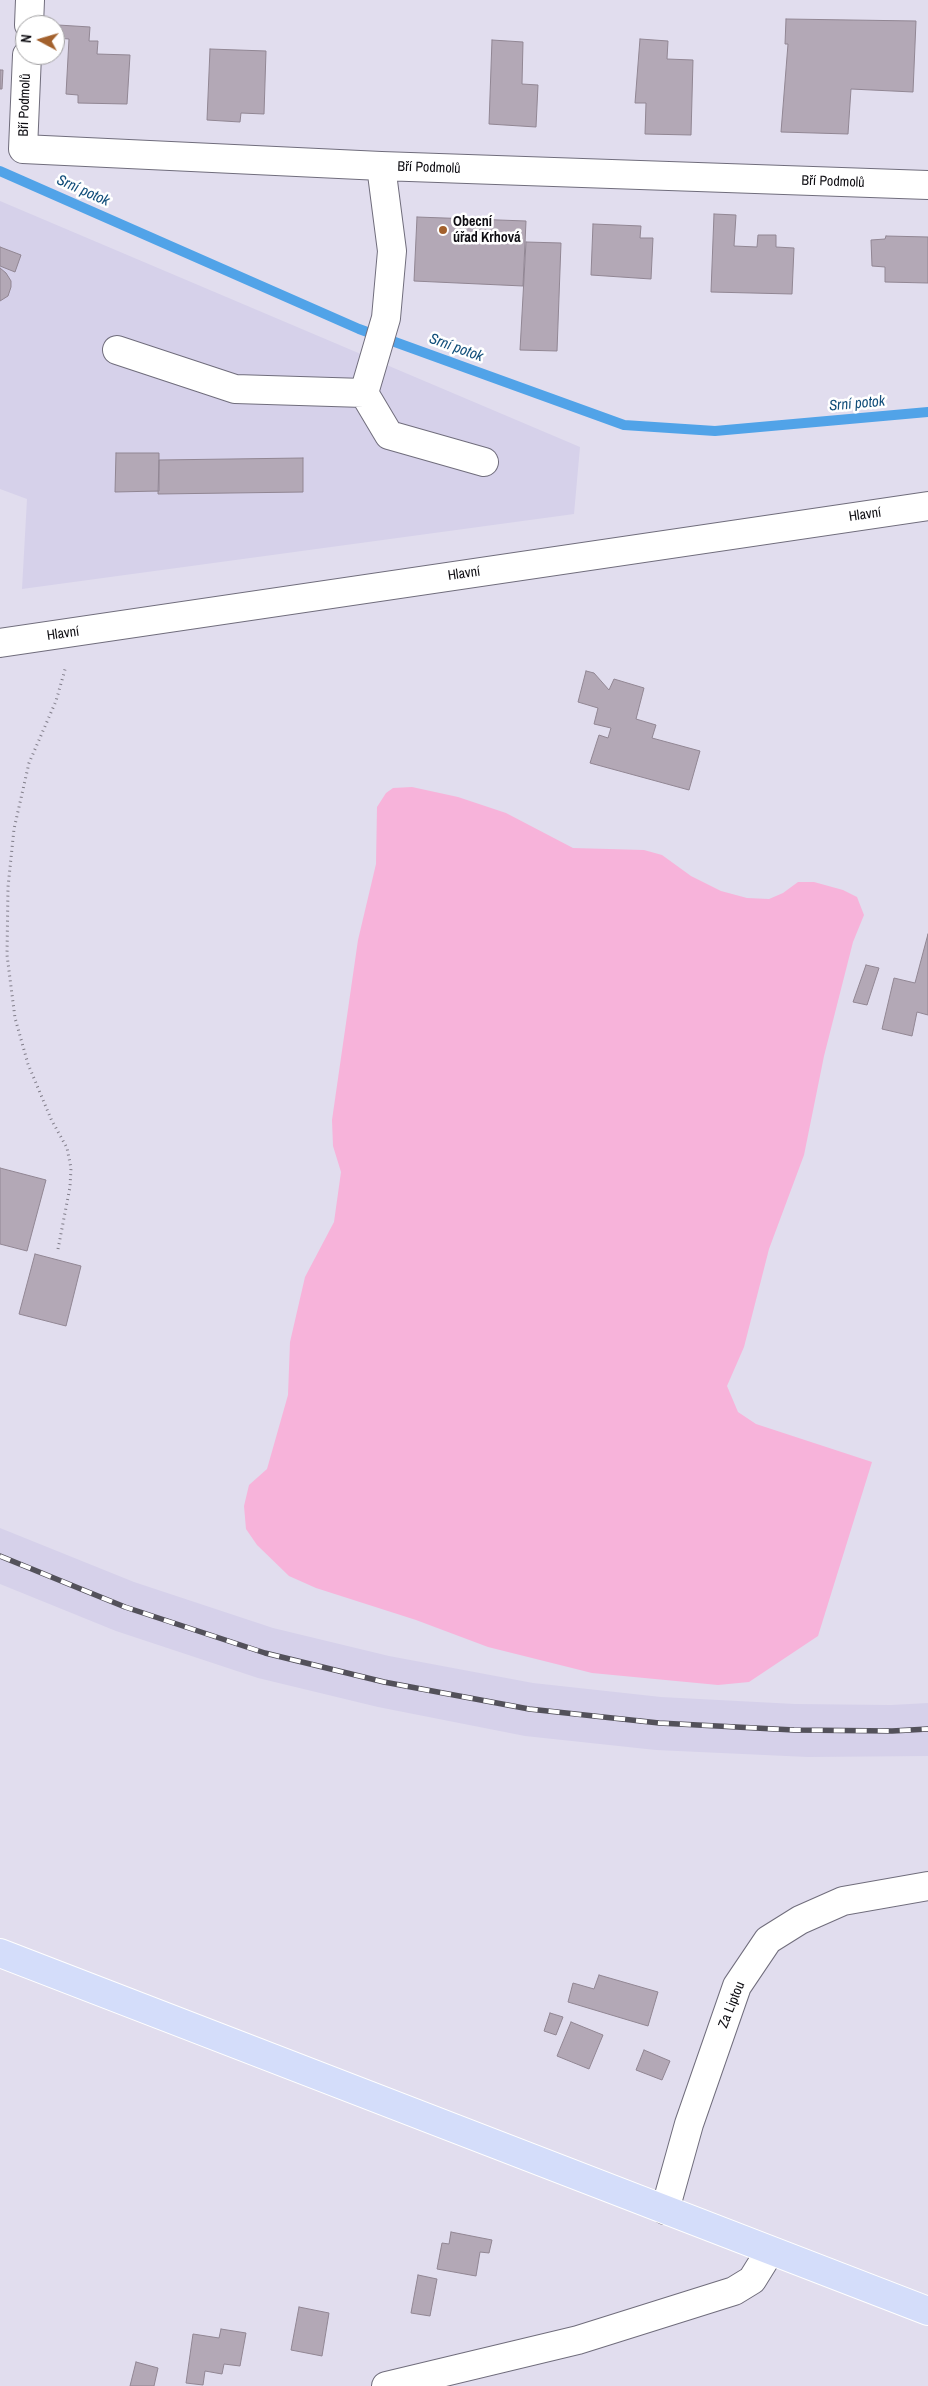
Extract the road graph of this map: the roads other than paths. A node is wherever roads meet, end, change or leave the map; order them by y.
1 (30, 0) edge
2 (29, 15) edge
3 (27, 65) edge
4 (381, 166) junction
5 (928, 185) edge
6 (117, 350) dead end
7 (364, 393) junction
8 (484, 462) dead end
9 (928, 506) edge
10 (0, 643) edge
11 (928, 1886) edge
12 (0, 1953) edge
13 (665, 2210) junction
14 (770, 2251) junction
15 (928, 2311) edge
16 (386, 2386) edge

1 - 2 street
3 - 4 street, Bří Podmolů
4 - 5 street, Bří Podmolů
4 - 7 street
6 - 7 street
7 - 8 street
9 - 10 street, Hlavní
11 - 13 street, Za Liptou
12 - 13 main road
13 - 14 main road
14 - 15 main road
14 - 16 street

